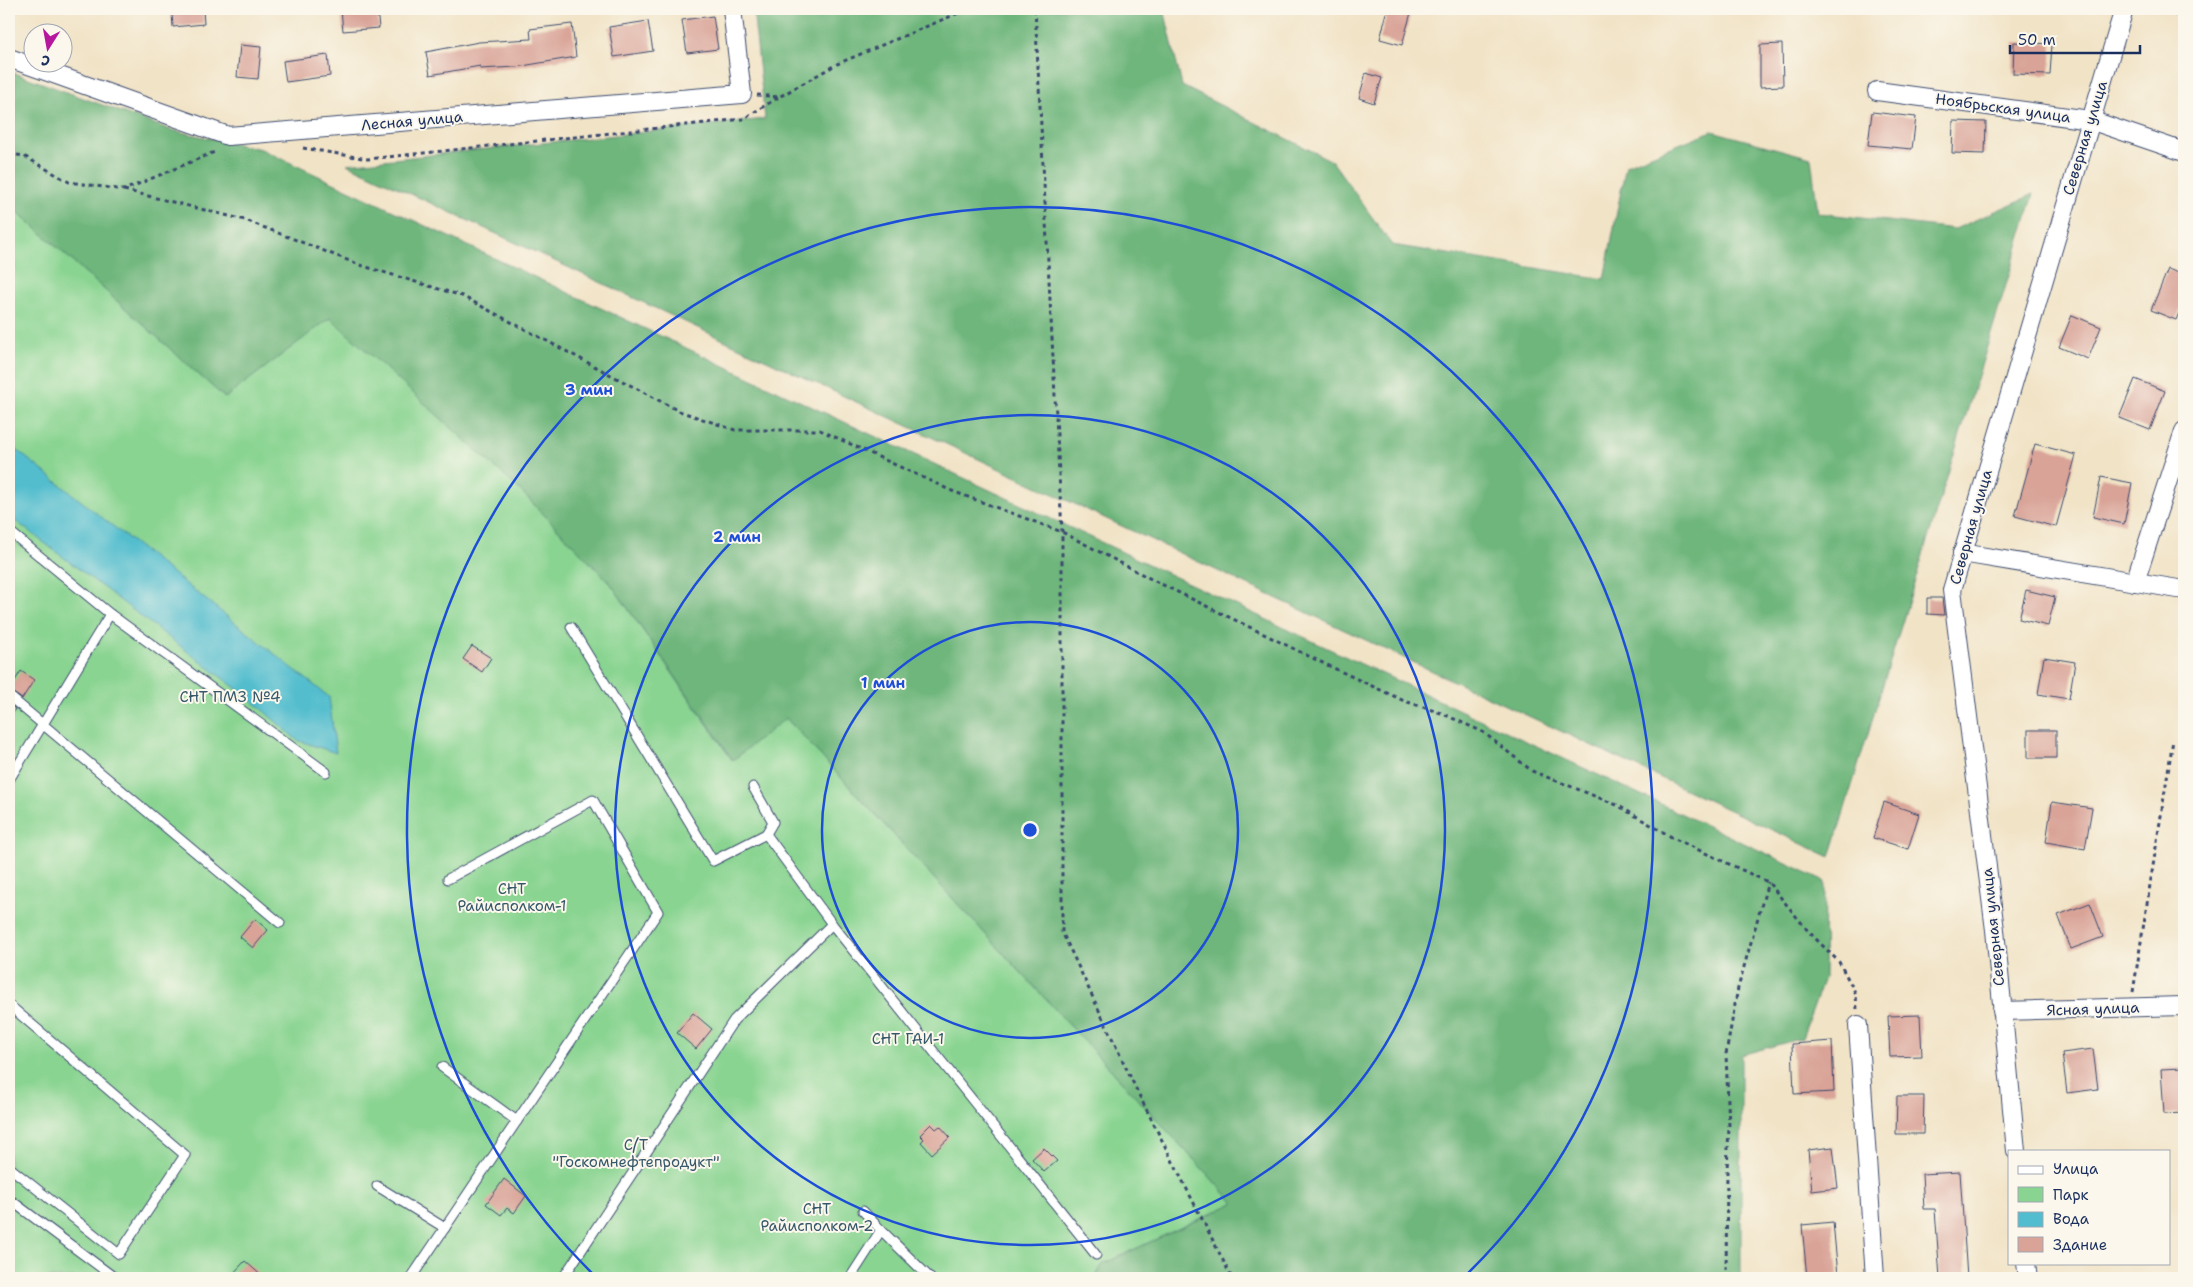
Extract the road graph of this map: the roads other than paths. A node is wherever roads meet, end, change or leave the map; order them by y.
1 (732, 9) edge
2 (2124, 9) edge
3 (2169, 9) edge
4 (2184, 13) edge
5 (9, 58) edge
6 (1877, 91) dead end
7 (2090, 120) junction
8 (2184, 152) edge
9 (2184, 431) edge
10 (9, 531) edge
11 (1962, 553) junction
12 (2135, 582) junction
13 (2184, 590) edge
14 (110, 614) junction
15 (571, 627) dead end
16 (9, 696) edge
17 (43, 723) junction
18 (326, 772) dead end
19 (9, 780) edge
20 (752, 787) dead end
21 (766, 834) junction
22 (448, 879) dead end
23 (280, 923) dead end
24 (832, 924) junction
25 (9, 1005) edge
26 (2184, 1006) edge
27 (2002, 1011) junction
28 (1858, 1025) road end
29 (442, 1067) dead end
30 (517, 1121) junction
31 (2016, 1150) edge
32 (9, 1167) edge
33 (377, 1186) dead end
34 (9, 1199) edge
35 (863, 1211) dead end
36 (444, 1228) junction
37 (881, 1230) junction
38 (1096, 1255) dead end
39 (2026, 1264) edge
40 (114, 1278) edge
41 (411, 1278) edge
42 (563, 1278) edge
43 (850, 1278) edge
44 (930, 1278) edge
45 (1875, 1278) edge
46 (2028, 1278) edge

1 - 5 street, Лесная улица
2 - 7 street, Северная улица
3 - 4 lane
6 - 7 street, Ноябрьская улица
7 - 8 street, Ноябрьская улица
7 - 11 street, Северная улица
9 - 12 street
10 - 14 lane
11 - 12 street
11 - 27 street, Северная улица
12 - 13 street
14 - 17 lane
14 - 18 lane
15 - 21 lane
16 - 17 lane
17 - 19 lane
17 - 23 lane
20 - 21 lane
21 - 24 lane
22 - 30 lane
24 - 38 lane
24 - 42 lane
25 - 32 lane
26 - 27 street, Ясная улица
27 - 31 street, Северная улица
28 - 45 street
29 - 30 lane
30 - 36 lane
33 - 36 lane
34 - 40 lane
35 - 37 lane
36 - 41 lane
37 - 43 lane
37 - 44 lane
39 - 46 street

